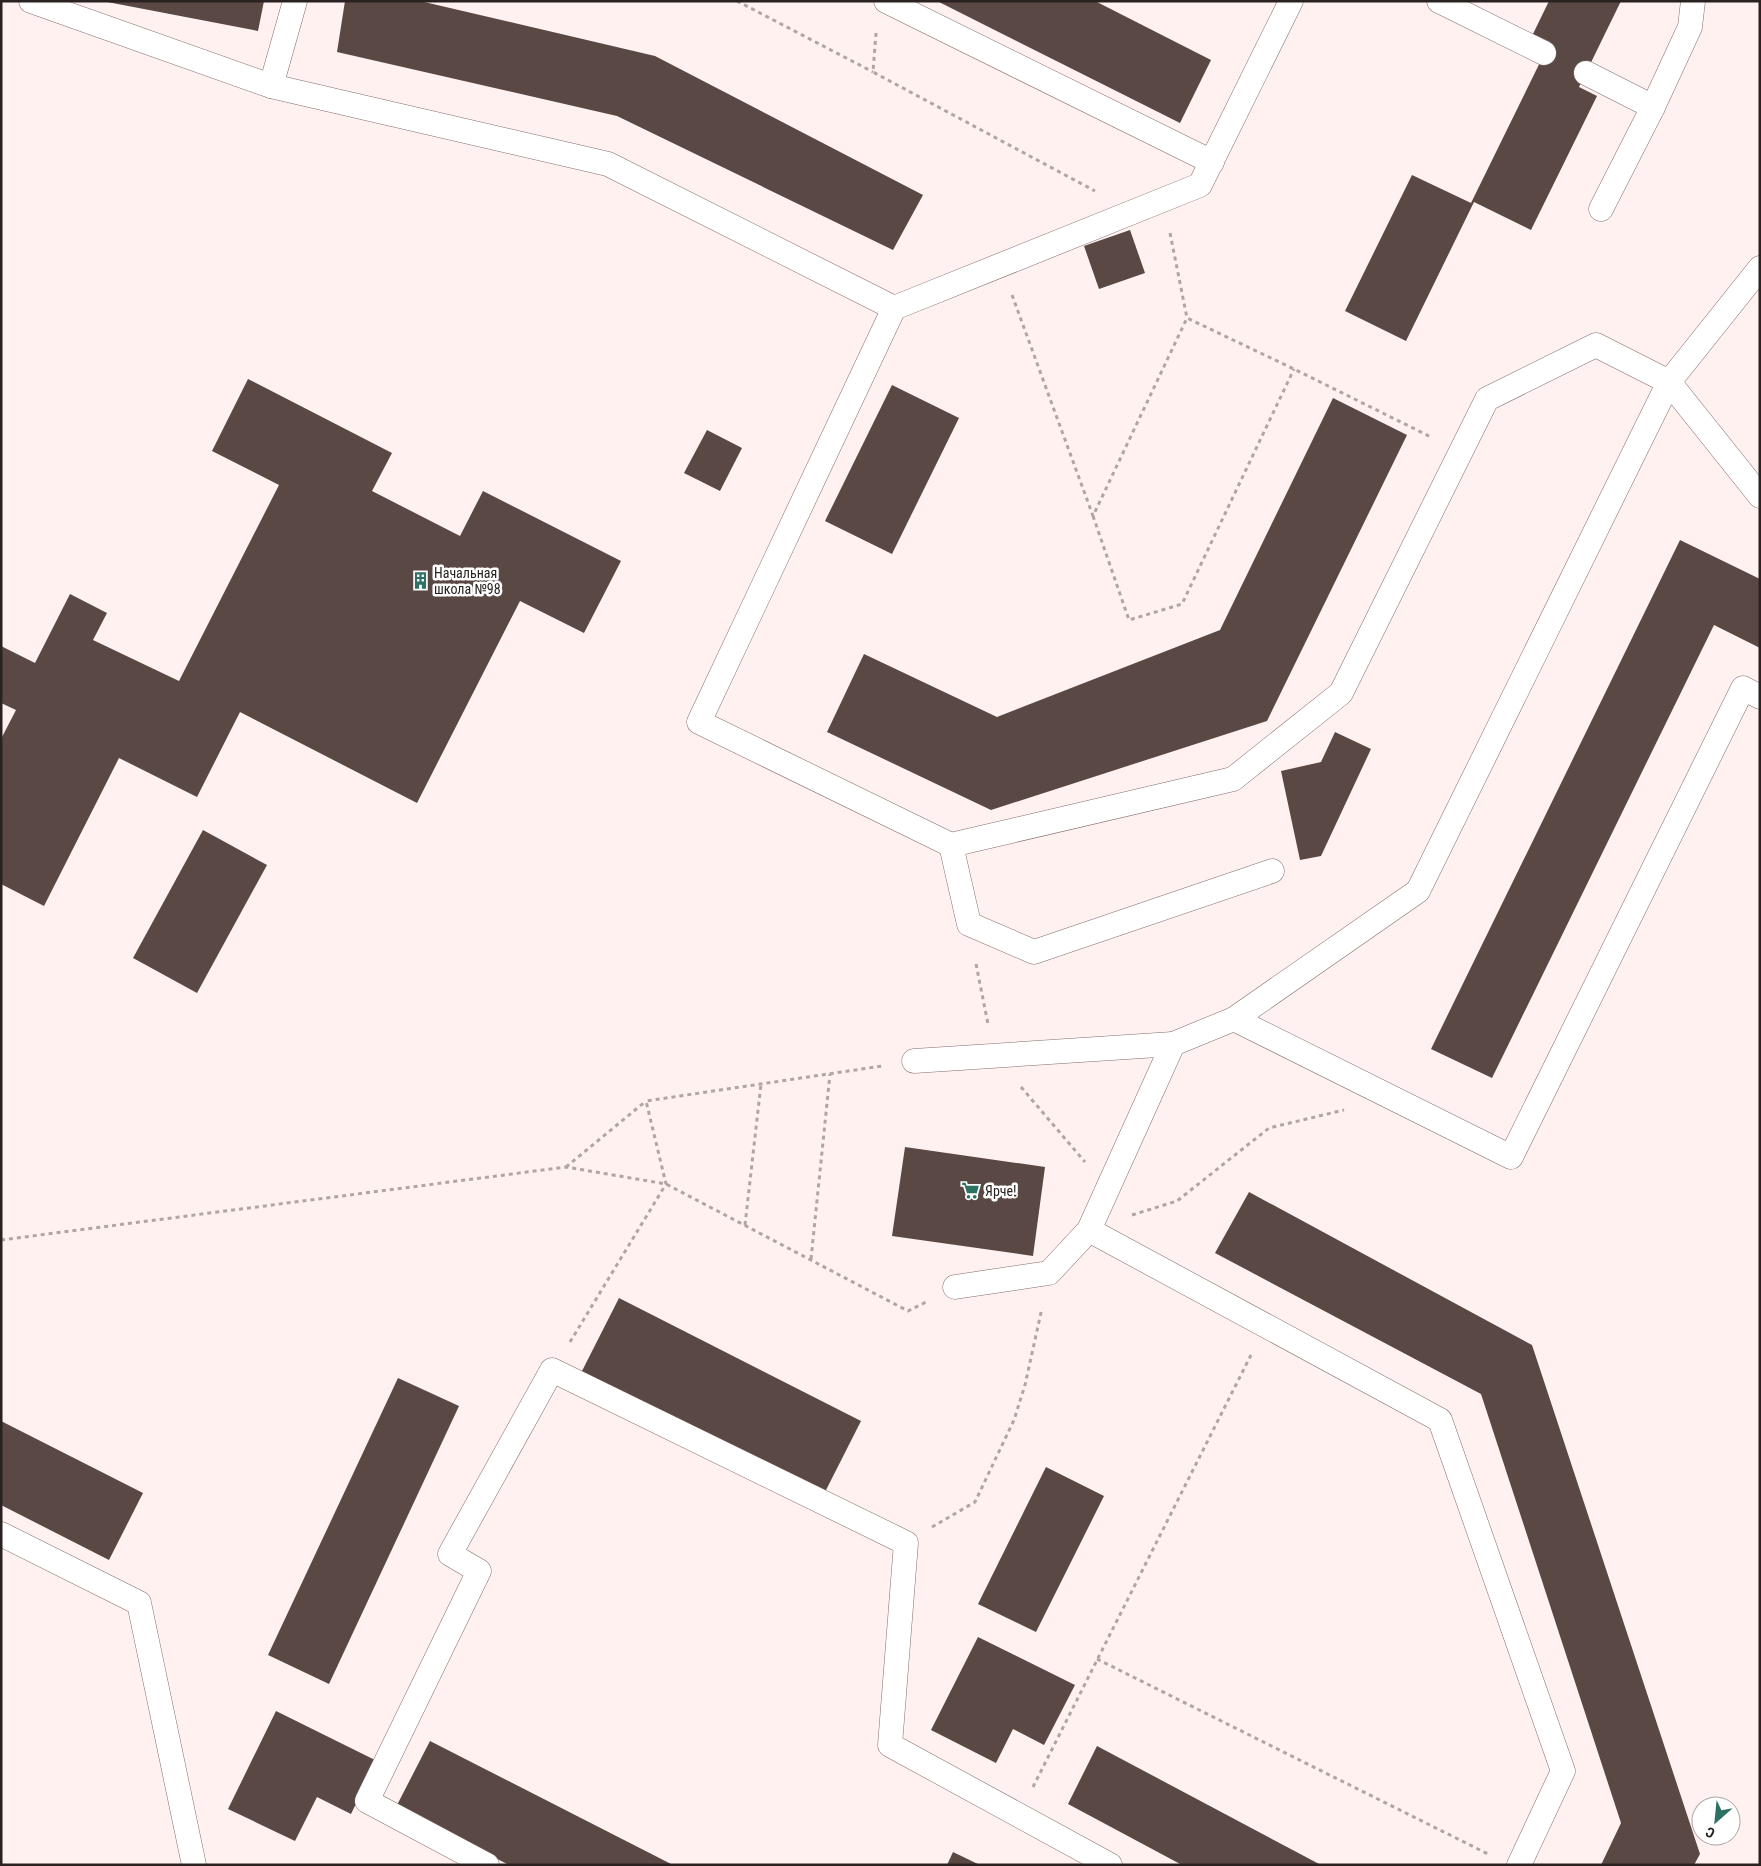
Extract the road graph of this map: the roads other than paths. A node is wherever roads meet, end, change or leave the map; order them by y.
1 (31, 1) edge
2 (294, 1) edge
3 (886, 1) edge
4 (1291, 1) edge
5 (1439, 1) edge
6 (1693, 1) edge
7 (1544, 53) dead end
8 (1586, 74) dead end
9 (271, 86) junction
10 (1654, 107) junction
11 (1212, 162) junction
12 (1601, 209) dead end
13 (1760, 268) edge
14 (894, 308) junction
15 (1669, 382) junction
16 (1760, 496) edge
17 (1760, 697) edge
18 (951, 844) junction
19 (1272, 871) dead end
20 (1234, 1019) junction
21 (1173, 1044) junction
22 (914, 1061) road end
23 (1089, 1230) junction
24 (955, 1288) road end
25 (1, 1534) edge
26 (194, 1865) edge
27 (487, 1865) edge
28 (1110, 1865) edge
29 (1519, 1865) edge

1 - 9 lane
2 - 9 lane
3 - 11 lane
4 - 11 lane
5 - 7 lane
6 - 10 lane
8 - 10 lane
9 - 14 lane
10 - 12 lane
11 - 14 lane
13 - 15 lane
14 - 18 lane
15 - 16 lane
15 - 18 lane
15 - 20 lane
17 - 20 lane
18 - 19 lane
20 - 21 lane
21 - 22 lane
21 - 23 lane
23 - 24 lane
23 - 29 lane
25 - 26 lane
27 - 28 lane

